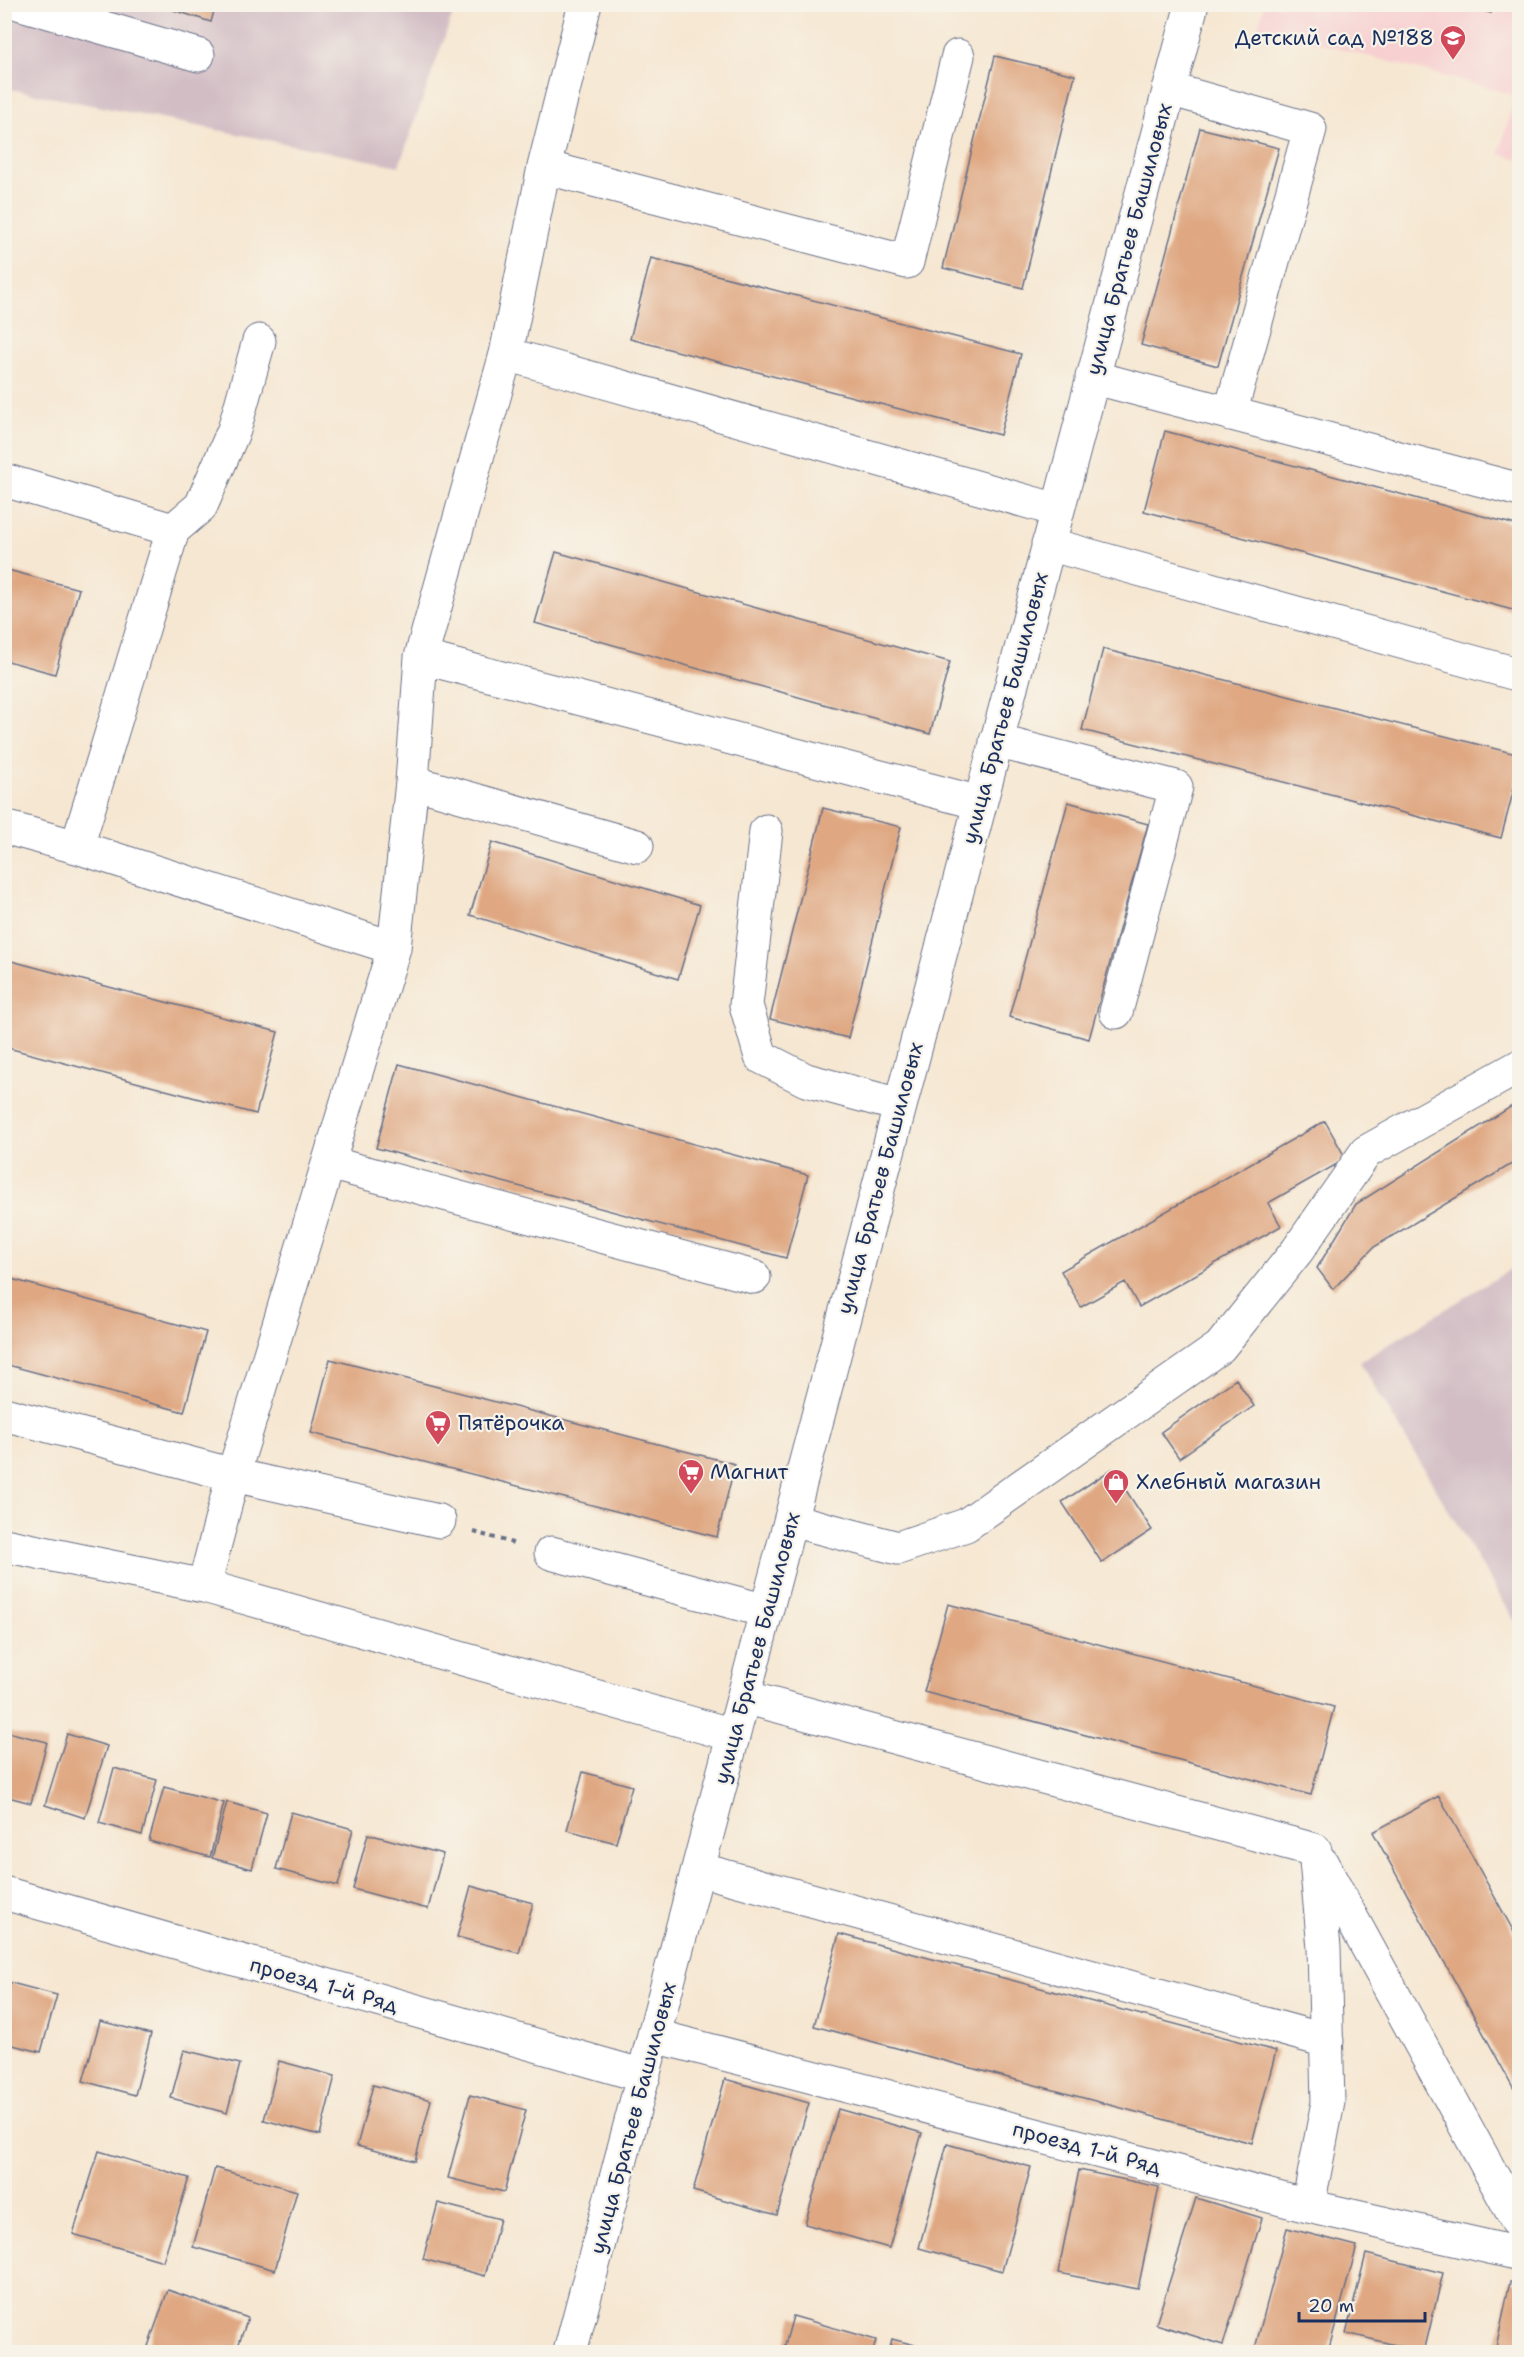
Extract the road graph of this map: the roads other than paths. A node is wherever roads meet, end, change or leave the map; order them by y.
1 (21, 4) edge
2 (585, 4) edge
3 (1192, 4) edge
4 (198, 55) dead end
5 (958, 56) dead end
6 (1169, 89) junction
7 (544, 167) junction
8 (259, 340) dead end
9 (506, 354) junction
10 (1092, 378) junction
11 (1230, 414) junction
12 (4, 480) edge
13 (1520, 490) edge
14 (1057, 510) junction
15 (173, 530) junction
16 (1048, 544) junction
17 (421, 657) junction
18 (1520, 675) edge
19 (996, 741) junction
20 (412, 782) junction
21 (980, 803) junction
22 (4, 827) edge
23 (766, 831) dead end
24 (637, 846) dead end
25 (77, 847) junction
26 (394, 948) junction
27 (1116, 1012) dead end
28 (1520, 1066) edge
29 (900, 1105) junction
30 (329, 1163) junction
31 (754, 1277) dead end
32 (4, 1414) edge
33 (233, 1475) junction
34 (791, 1520) junction
35 (439, 1521) road end
36 (4, 1545) edge
37 (551, 1553) road end
38 (204, 1586) junction
39 (766, 1611) junction
40 (744, 1697) junction
41 (734, 1735) junction
42 (1315, 1850) junction
43 (698, 1869) junction
44 (4, 1893) edge
45 (655, 2036) junction
46 (1327, 2041) junction
47 (644, 2076) junction
48 (1308, 2206) junction
49 (1520, 2226) edge
50 (1520, 2254) edge
51 (570, 2352) edge

1 - 4 street
2 - 7 street
3 - 6 street, улица Братьев Башиловых
5 - 7 street
6 - 10 street, улица Братьев Башиловых
6 - 11 street
7 - 9 street
8 - 15 street
9 - 14 street
9 - 17 street
10 - 11 street
10 - 14 street, улица Братьев Башиловых
11 - 13 street
12 - 15 street
14 - 16 street, улица Братьев Башиловых
15 - 25 street
16 - 18 street
16 - 19 street, улица Братьев Башиловых
17 - 20 street
17 - 21 street
19 - 21 street, улица Братьев Башиловых
19 - 27 street
20 - 24 street
20 - 26 street
21 - 29 street, улица Братьев Башиловых
22 - 25 street
23 - 29 street
25 - 26 street
26 - 30 street
28 - 34 street
29 - 34 street, улица Братьев Башиловых
30 - 31 street
30 - 33 street
32 - 33 street
33 - 35 street
33 - 38 street
34 - 39 street, улица Братьев Башиловых
36 - 38 street
37 - 39 street
38 - 41 street
39 - 40 street, улица Братьев Башиловых
40 - 41 street, улица Братьев Башиловых
40 - 42 street
41 - 43 street, улица Братьев Башиловых
42 - 46 street
42 - 49 street
43 - 45 street, улица Братьев Башиловых
43 - 46 street
44 - 47 street, проезд 1-й Ряд
45 - 47 street, улица Братьев Башиловых
45 - 48 street, проезд 1-й Ряд
46 - 48 street
47 - 51 street, улица Братьев Башиловых
48 - 50 street, проезд 1-й Ряд

